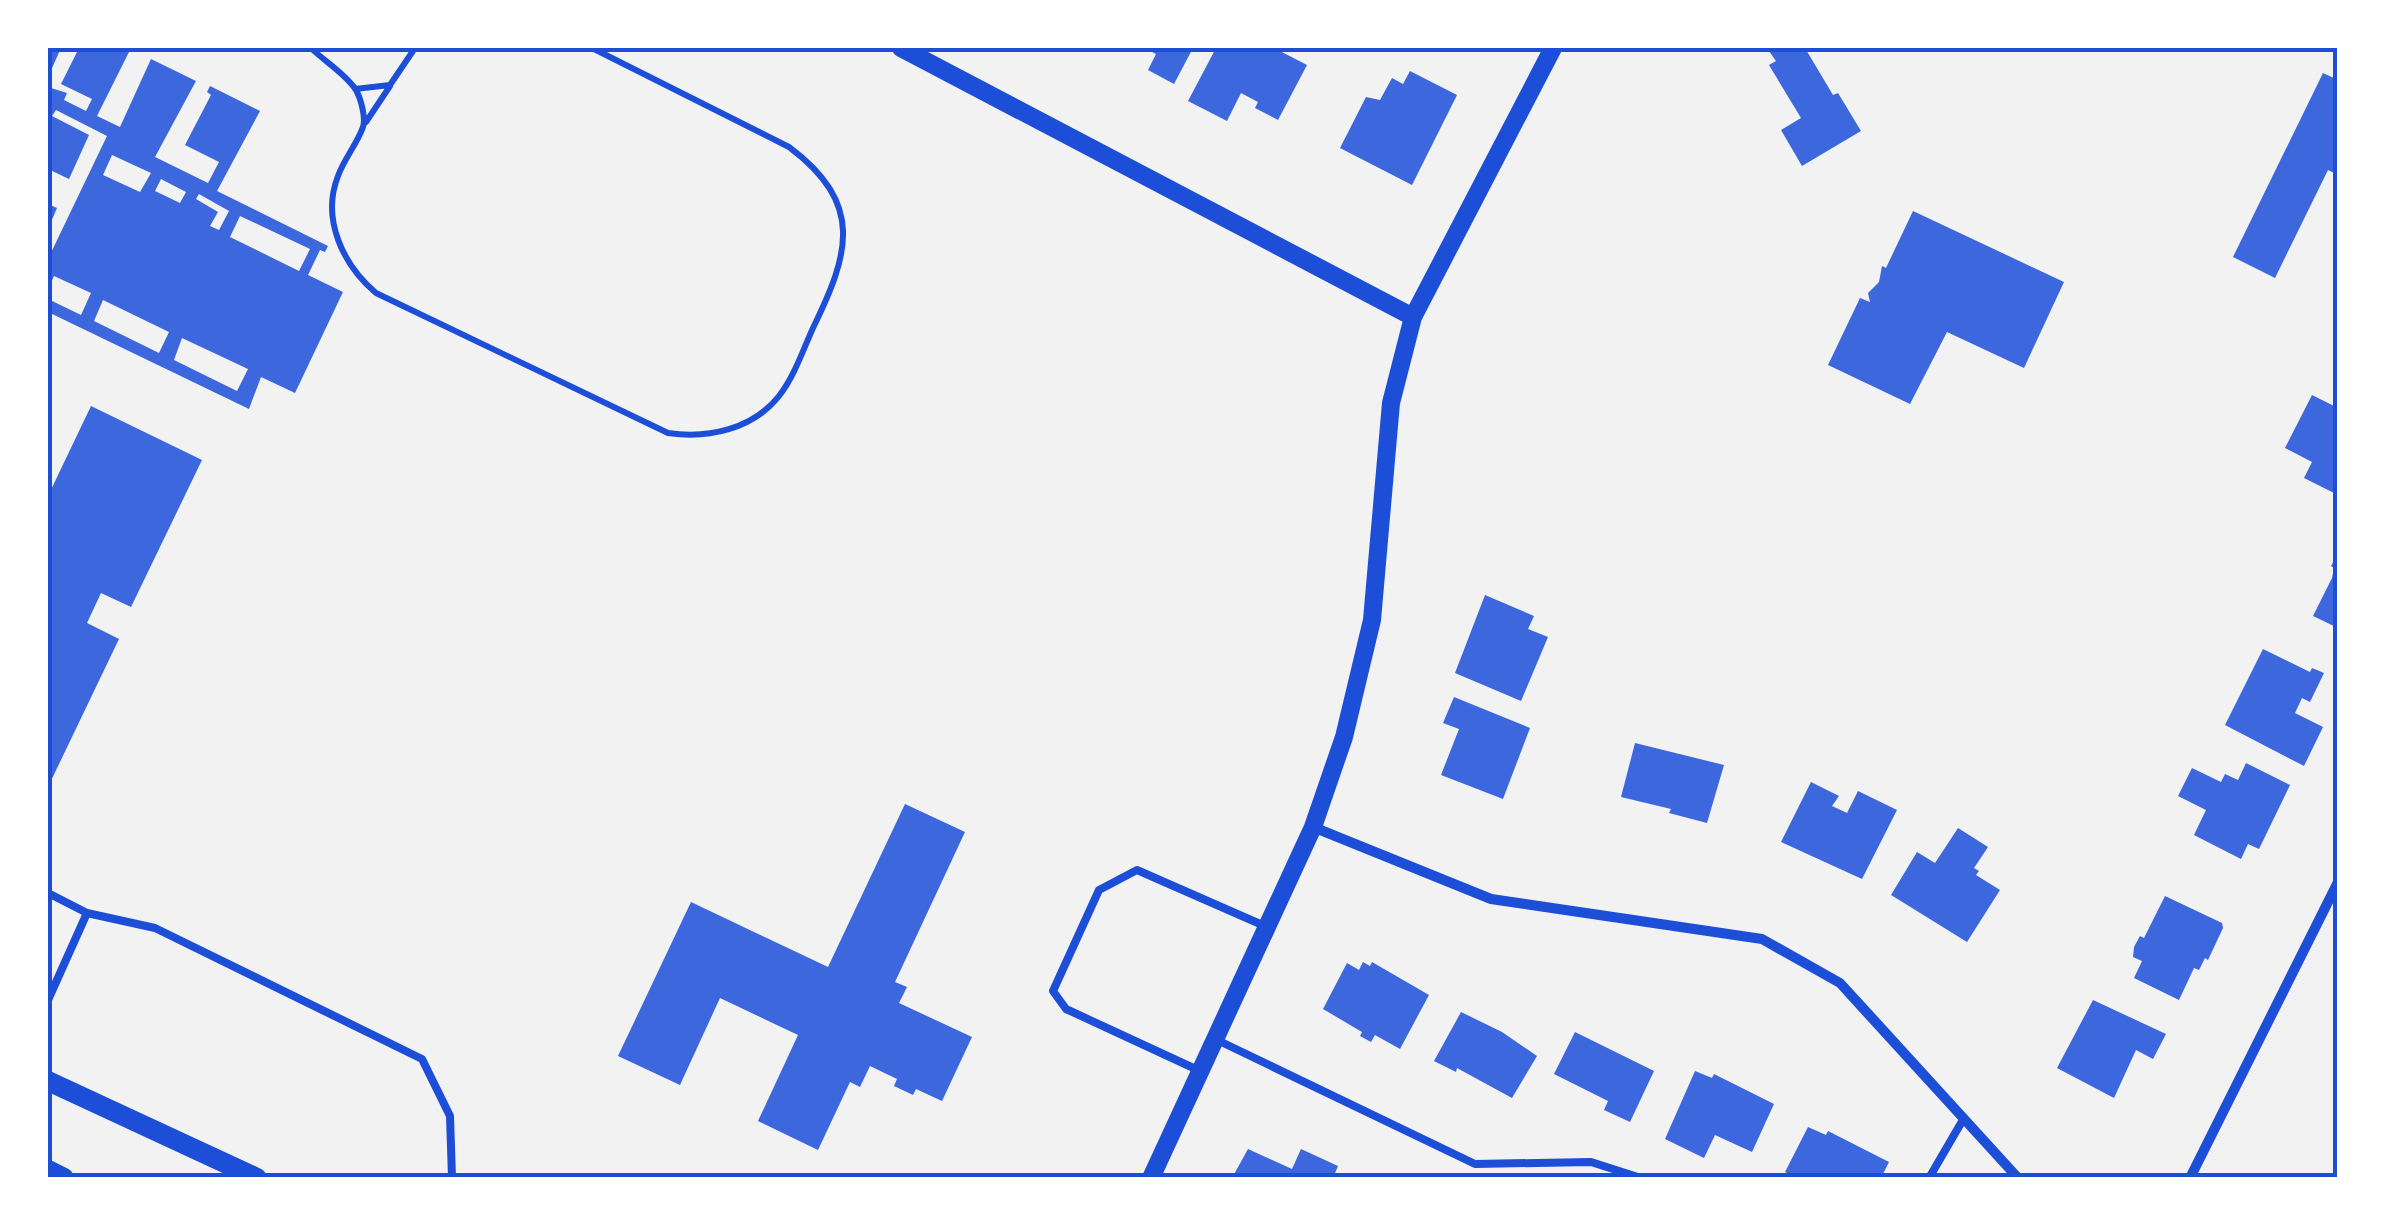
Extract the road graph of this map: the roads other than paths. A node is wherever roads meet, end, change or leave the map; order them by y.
1 (901, 48) edge
2 (1553, 48) edge
3 (1413, 318) junction
4 (1313, 827) junction
5 (2338, 882) edge
6 (48, 893) edge
7 (88, 913) junction
8 (1267, 927) junction
9 (48, 1000) edge
10 (1215, 1039) junction
11 (1200, 1072) junction
12 (48, 1081) edge
13 (1964, 1118) junction
14 (48, 1170) edge
15 (64, 1178) edge
16 (257, 1178) edge
17 (452, 1178) edge
18 (1151, 1178) edge
19 (1641, 1178) edge
20 (1929, 1178) edge
21 (2018, 1178) edge
22 (2190, 1178) edge

1 - 3 street
2 - 3 street
3 - 4 street
4 - 8 street
4 - 13 street
5 - 22 street
6 - 7 lane
7 - 9 lane
7 - 17 lane
8 - 10 street
8 - 11 lane
10 - 11 street
10 - 19 lane
11 - 18 street
12 - 16 main road
13 - 20 lane
13 - 21 street
14 - 15 main road

